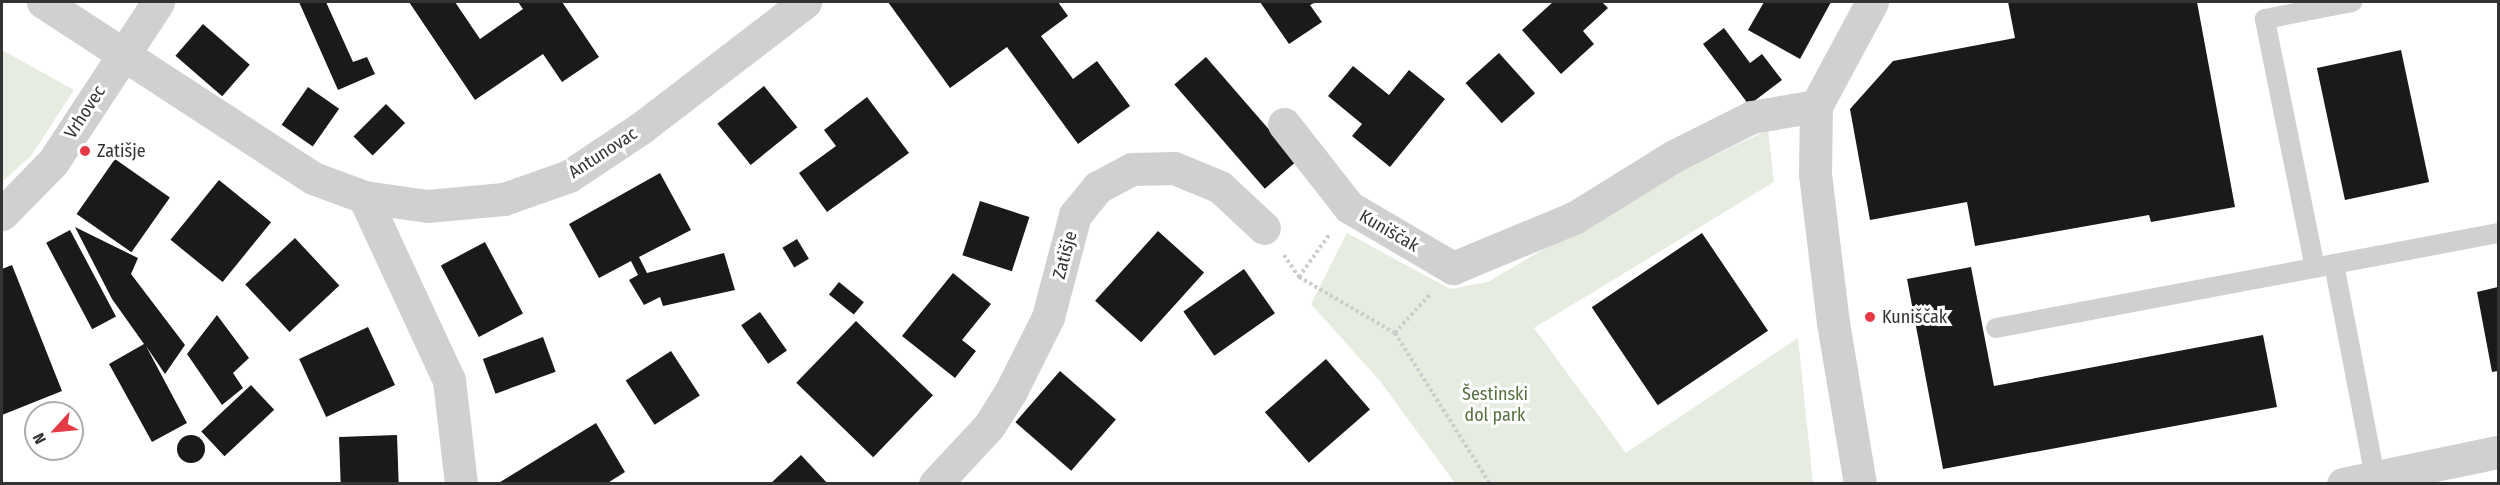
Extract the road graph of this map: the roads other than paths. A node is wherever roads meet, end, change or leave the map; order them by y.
1 (43, 2) edge
2 (158, 2) edge
3 (805, 2) edge
4 (1872, 2) edge
5 (2352, 2) edge
6 (124, 51) junction
7 (1816, 106) junction
8 (1284, 124) dead end
9 (364, 197) junction
10 (2, 214) edge
11 (1264, 228) road end
12 (2499, 232) edge
13 (2325, 266) junction
14 (1995, 328) dead end
15 (2499, 452) edge
16 (2375, 476) junction
17 (461, 483) edge
18 (935, 483) edge
19 (1860, 483) edge
20 (2343, 483) edge

1 - 6 street
2 - 6 street, Vrhovec
3 - 9 street, Antunovac
4 - 7 street
5 - 13 lane
6 - 9 street
6 - 10 street, Vrhovec
7 - 8 street, Kuniščak
7 - 19 street
9 - 17 street
11 - 18 street, Zatišje
12 - 13 lane
13 - 14 lane
13 - 16 lane
15 - 16 street
16 - 20 street

